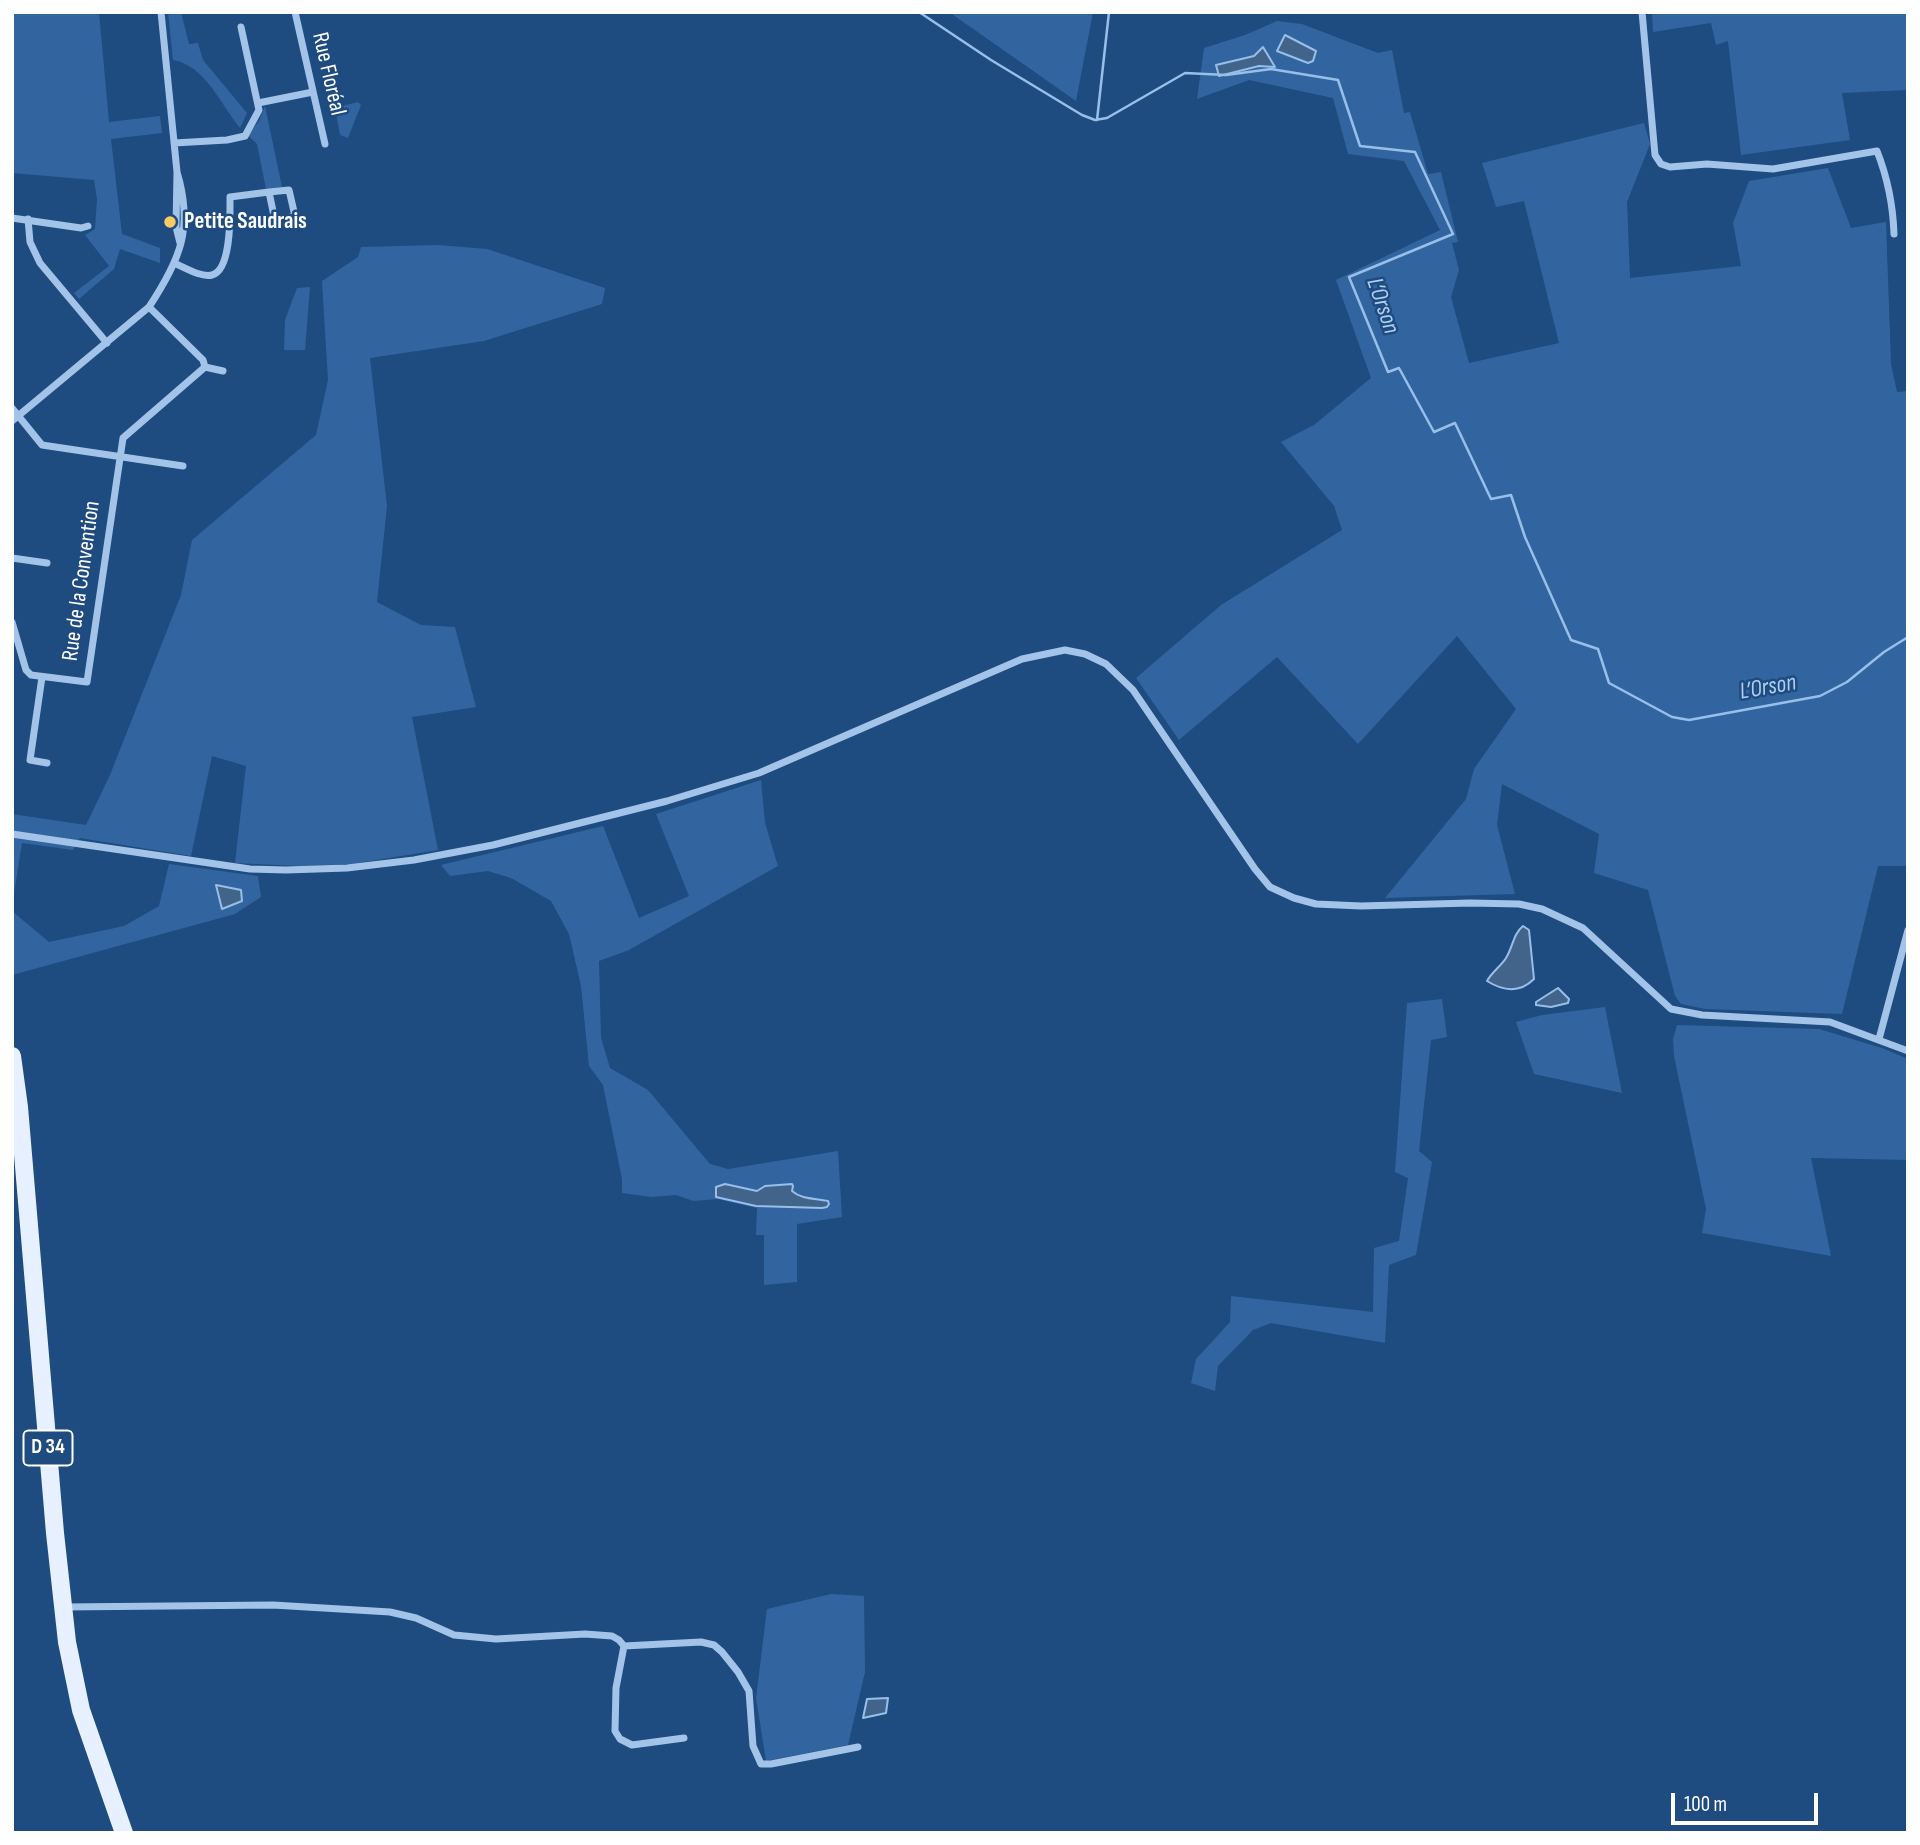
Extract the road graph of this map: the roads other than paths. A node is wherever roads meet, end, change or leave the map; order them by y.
1 (160, 12) edge
2 (295, 12) edge
3 (1642, 12) edge
4 (241, 27) dead end
5 (313, 92) junction
6 (258, 103) junction
7 (174, 143) junction
8 (325, 144) dead end
9 (269, 192) junction
10 (12, 218) edge
11 (28, 219) junction
12 (88, 226) dead end
13 (1894, 234) dead end
14 (174, 263) junction
15 (149, 307) junction
16 (107, 342) junction
17 (205, 367) junction
18 (223, 371) dead end
19 (12, 408) edge
20 (20, 416) junction
21 (12, 421) edge
22 (120, 457) junction
23 (183, 466) dead end
24 (12, 558) edge
25 (47, 563) dead end
26 (12, 622) edge
27 (42, 677) junction
28 (47, 763) dead end
29 (12, 834) edge
30 (1908, 930) edge
31 (1879, 1039) junction
32 (1908, 1051) edge
33 (12, 1056) edge
34 (62, 1606) junction
35 (624, 1646) junction
36 (684, 1738) dead end
37 (858, 1747) dead end
38 (124, 1833) edge

1 - 7 street
2 - 5 street, Rue Floréal
3 - 13 street
4 - 6 street
5 - 6 street
5 - 8 street, Rue Floréal
6 - 7 street
7 - 14 street
9 - 9 street
9 - 14 street
10 - 11 street
11 - 12 street
11 - 16 street
14 - 15 street
15 - 16 street
15 - 17 street
16 - 20 street
17 - 18 street
17 - 22 street
19 - 20 street
20 - 21 street
20 - 22 street
22 - 23 street
22 - 27 street, Rue de la Convention
24 - 25 street
26 - 27 street, Rue de la Convention
27 - 28 street
29 - 31 street
30 - 31 street
31 - 32 street
33 - 34 main road, D 34
34 - 35 street
34 - 38 main road, D 34
35 - 36 street
35 - 37 street

